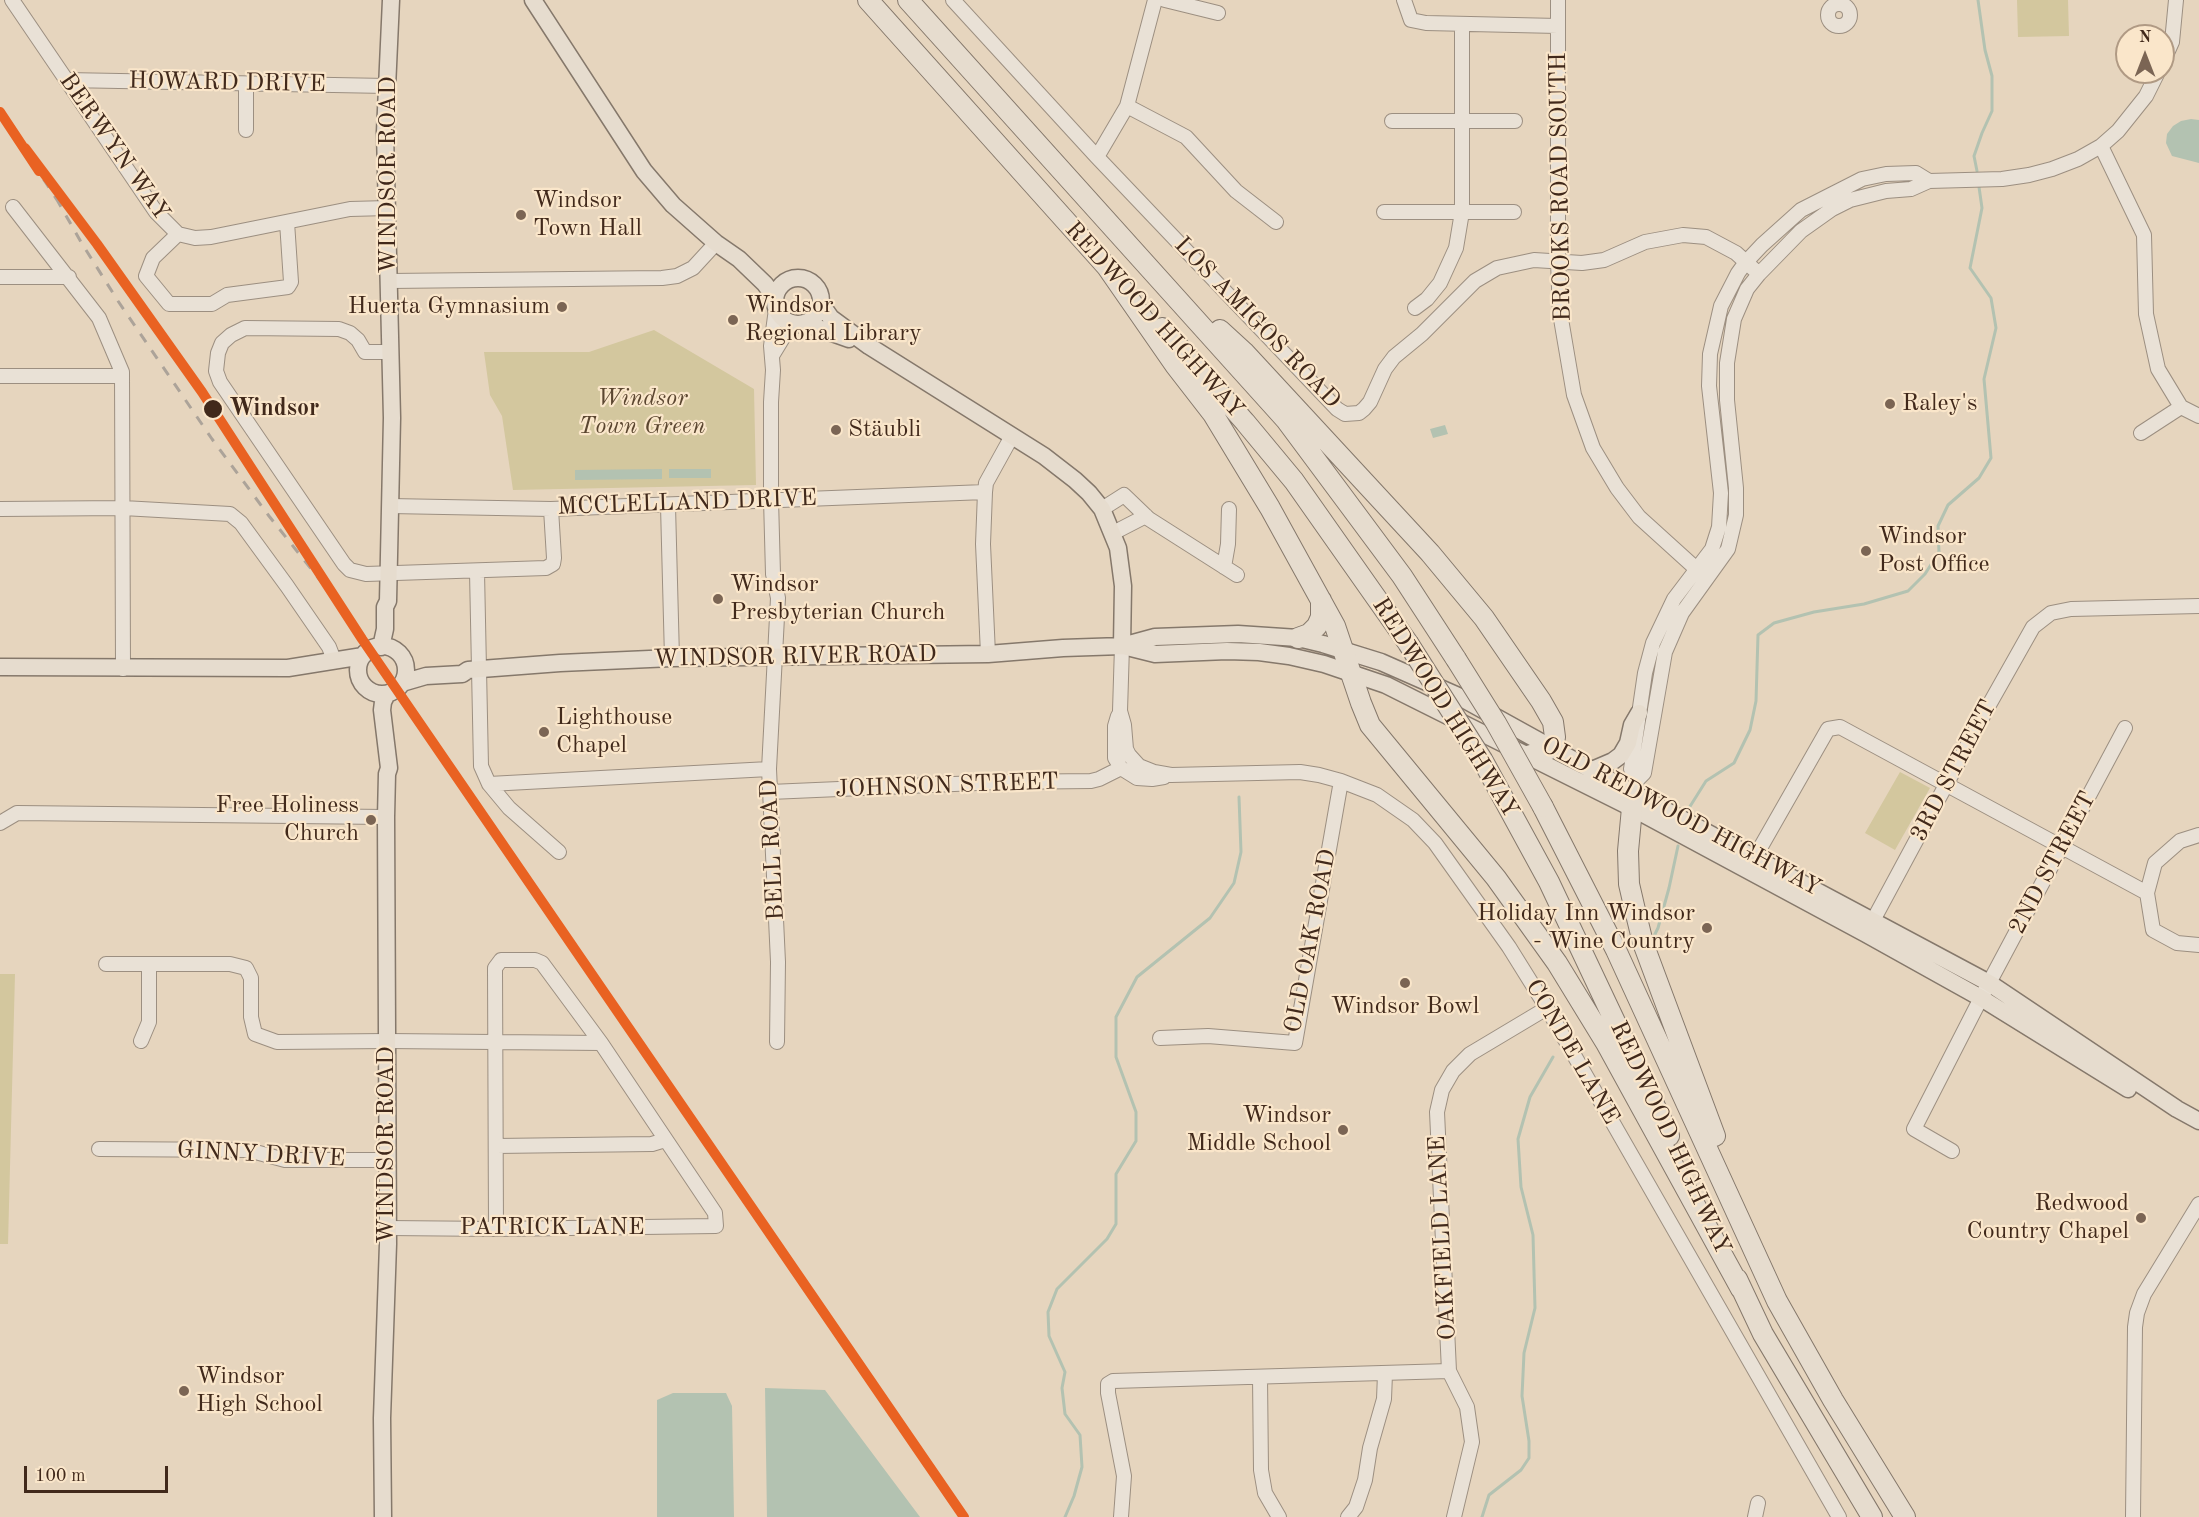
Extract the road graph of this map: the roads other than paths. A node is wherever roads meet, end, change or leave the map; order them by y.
1 (12, 0) edge
2 (391, 0) edge
3 (533, 0) edge
4 (868, 0) edge
5 (908, 0) edge
6 (953, 0) edge
7 (1155, 0) edge
8 (1165, 0) edge
9 (1404, 0) edge
10 (1558, 0) edge
11 (2176, 0) edge
12 (1218, 13) dead end
13 (1462, 24) junction
14 (2174, 24) edge
15 (1558, 27) junction
16 (66, 80) junction
17 (2152, 84) edge
18 (246, 85) junction
19 (387, 86) junction
20 (1127, 106) junction
21 (1392, 121) dead end
22 (1463, 121) junction
23 (1515, 121) dead end
24 (246, 130) dead end
25 (2101, 146) junction
26 (1097, 157) junction
27 (1929, 180) junction
28 (14, 207) dead end
29 (388, 208) junction
30 (1384, 212) dead end
31 (1462, 212) junction
32 (1514, 212) dead end
33 (286, 222) junction
34 (1276, 222) dead end
35 (178, 234) junction
36 (716, 243) junction
37 (1135, 251) junction
38 (739, 259) junction
39 (1558, 262) junction
40 (1746, 262) junction
41 (1107, 267) junction
42 (1759, 274) junction
43 (0, 277) edge
44 (69, 277) junction
45 (792, 279) junction
46 (390, 281) junction
47 (821, 303) junction
48 (776, 304) junction
49 (1415, 308) dead end
50 (801, 323) junction
51 (869, 346) junction
52 (390, 352) junction
53 (772, 356) junction
54 (0, 376) edge
55 (122, 376) junction
56 (2181, 407) junction
57 (2199, 416) edge
58 (2140, 433) dead end
59 (1012, 436) junction
60 (984, 492) junction
61 (771, 499) junction
62 (390, 506) junction
63 (668, 506) junction
64 (123, 508) junction
65 (551, 509) junction
66 (1102, 509) junction
67 (1229, 509) dead end
68 (0, 510) edge
69 (1146, 516) junction
70 (1113, 533) junction
71 (1224, 567) junction
72 (477, 572) junction
73 (1702, 573) junction
74 (389, 574) junction
75 (1238, 575) dead end
76 (1321, 600) junction
77 (388, 601) junction
78 (2199, 606) edge
79 (1298, 638) junction
80 (1122, 646) junction
81 (381, 647) junction
82 (1343, 649) junction
83 (988, 654) junction
84 (363, 656) junction
85 (672, 658) junction
86 (775, 658) junction
87 (402, 659) junction
88 (334, 660) junction
89 (311, 665) junction
90 (0, 667) edge
91 (123, 669) junction
92 (474, 669) junction
93 (1351, 672) junction
94 (359, 674) junction
95 (402, 683) junction
96 (367, 689) junction
97 (387, 694) junction
98 (1120, 711) junction
99 (1639, 713) junction
100 (2125, 728) dead end
101 (1553, 748) junction
102 (1528, 756) junction
103 (1121, 768) junction
104 (769, 769) junction
105 (1592, 770) junction
106 (387, 774) junction
107 (1171, 775) junction
108 (1341, 781) junction
109 (489, 784) junction
110 (1947, 784) junction
111 (770, 792) junction
112 (1635, 794) junction
113 (386, 817) junction
114 (0, 823) edge
115 (0, 831) edge
116 (2199, 835) edge
117 (2063, 847) junction
118 (559, 852) dead end
119 (1755, 857) junction
120 (2147, 892) junction
121 (1869, 928) junction
122 (2199, 945) edge
123 (106, 963) dead end
124 (149, 965) junction
125 (1989, 983) junction
126 (1981, 998) junction
127 (1547, 1008) junction
128 (1160, 1038) dead end
129 (141, 1041) dead end
130 (387, 1041) junction
131 (777, 1042) dead end
132 (495, 1043) junction
133 (601, 1043) junction
134 (2199, 1121) edge
135 (2199, 1134) edge
136 (665, 1140) junction
137 (496, 1146) junction
138 (99, 1149) dead end
139 (1952, 1151) dead end
140 (387, 1160) junction
141 (2199, 1204) edge
142 (388, 1228) junction
143 (496, 1229) junction
144 (1765, 1274) junction
145 (1741, 1289) junction
146 (1449, 1371) junction
147 (1385, 1374) junction
148 (1260, 1377) junction
149 (1758, 1503) dead end
150 (383, 1517) edge
151 (1121, 1517) edge
152 (1279, 1517) edge
153 (1348, 1517) edge
154 (1454, 1517) edge
155 (1755, 1517) edge
156 (1839, 1517) edge
157 (1872, 1517) edge
158 (1905, 1517) edge
159 (2133, 1517) edge

1 - 16 street, BERWYN WAY
2 - 19 main road, WINDSOR ROAD
3 - 36 main road
4 - 41 highway, REDWOOD HIGHWAY
5 - 37 highway, REDWOOD HIGHWAY
6 - 26 street, LOS AMIGOS ROAD
7 - 20 street
8 - 12 street
9 - 13 street
10 - 15 street, BROOKS ROAD SOUTH
11 - 14 street
13 - 15 street
13 - 22 street
15 - 39 street, BROOKS ROAD SOUTH
16 - 18 street, HOWARD DRIVE
16 - 35 street, BERWYN WAY
17 - 25 street
18 - 19 street, HOWARD DRIVE
18 - 24 street
19 - 29 main road, WINDSOR ROAD
20 - 26 street
20 - 34 street
21 - 22 street
22 - 23 street
22 - 31 street
25 - 27 street
25 - 56 street
26 - 39 street, LOS AMIGOS ROAD
27 - 40 street
27 - 42 street
28 - 44 street
29 - 33 street, BERWYN WAY
29 - 46 main road, WINDSOR ROAD
30 - 31 street
31 - 32 street
31 - 49 street
33 - 35 street, BERWYN WAY
33 - 35 street
36 - 38 main road
36 - 46 street
37 - 101 highway
37 - 144 highway, REDWOOD HIGHWAY, bridge
38 - 45 main road
38 - 48 main road
39 - 40 street, LOS AMIGOS ROAD
39 - 73 street, BROOKS ROAD SOUTH
40 - 42 street, LOS AMIGOS ROAD
40 - 73 street
41 - 76 highway
41 - 145 highway, REDWOOD HIGHWAY, bridge
42 - 73 street
43 - 44 street
44 - 55 street
45 - 47 main road
45 - 48 main road
46 - 52 main road, WINDSOR ROAD
47 - 50 main road
47 - 51 main road
48 - 50 main road
48 - 53 street, BELL ROAD
50 - 51 main road
50 - 53 street
51 - 59 main road
52 - 62 main road, WINDSOR ROAD
52 - 74 street
53 - 61 street, BELL ROAD
54 - 55 street
55 - 64 street
56 - 57 street
56 - 58 street
59 - 60 street
59 - 66 main road
60 - 61 street, MCCLELLAND DRIVE
60 - 83 street
61 - 63 street, MCCLELLAND DRIVE
61 - 86 street, BELL ROAD
62 - 65 street, MCCLELLAND DRIVE
62 - 74 main road, WINDSOR ROAD
63 - 65 street, MCCLELLAND DRIVE
63 - 85 street
64 - 68 street
64 - 88 street
64 - 91 street
65 - 72 street
66 - 69 street
66 - 70 main road
67 - 71 street
69 - 70 street
69 - 71 street
70 - 80 main road
71 - 75 street
72 - 74 street
72 - 92 street
73 - 99 street
73 - 112 street
74 - 77 main road, WINDSOR ROAD
76 - 79 highway
76 - 82 highway
77 - 81 main road, WINDSOR ROAD
77 - 87 main road, WINDSOR ROAD
78 - 110 street, 3RD STREET
79 - 80 main road, OLD REDWOOD HIGHWAY
79 - 82 main road, OLD REDWOOD HIGHWAY
80 - 83 main road, WINDSOR RIVER ROAD
80 - 93 main road, OLD REDWOOD HIGHWAY
80 - 98 street, CONDE LANE
81 - 84 main road
81 - 87 main road
82 - 93 highway
82 - 101 main road, OLD REDWOOD HIGHWAY
83 - 86 main road, WINDSOR RIVER ROAD
84 - 88 main road
84 - 94 main road
85 - 86 main road, WINDSOR RIVER ROAD
85 - 92 main road, WINDSOR RIVER ROAD
86 - 104 street, BELL ROAD
87 - 92 main road, WINDSOR RIVER ROAD
87 - 95 main road
88 - 89 main road
89 - 91 main road
89 - 94 main road
90 - 91 main road
92 - 95 main road, WINDSOR RIVER ROAD
92 - 109 street
93 - 102 main road, OLD REDWOOD HIGHWAY
93 - 145 highway
94 - 96 main road
95 - 97 main road
96 - 97 main road
96 - 106 main road, WINDSOR ROAD
97 - 106 main road, WINDSOR ROAD
98 - 103 street, CONDE LANE
98 - 107 street, CONDE LANE
99 - 105 main road
99 - 112 street
100 - 117 street, 2ND STREET
101 - 102 highway
101 - 105 main road, OLD REDWOOD HIGHWAY
102 - 112 main road, OLD REDWOOD HIGHWAY
103 - 107 street, CONDE LANE
103 - 111 street, JOHNSON STREET
104 - 109 street
104 - 111 street, BELL ROAD
105 - 112 main road, OLD REDWOOD HIGHWAY
106 - 113 main road, WINDSOR ROAD
107 - 108 street, CONDE LANE
108 - 127 street, CONDE LANE
108 - 128 street, OLD OAK ROAD
109 - 118 street
110 - 117 street
110 - 119 street
110 - 121 street, 3RD STREET
111 - 131 street, BELL ROAD
112 - 119 main road, OLD REDWOOD HIGHWAY
112 - 121 main road, OLD REDWOOD HIGHWAY
112 - 144 highway
113 - 114 street
113 - 130 main road, WINDSOR ROAD
114 - 115 street
116 - 120 street
117 - 120 street
117 - 125 street, 2ND STREET
119 - 121 main road, OLD REDWOOD HIGHWAY
120 - 122 street
121 - 125 main road, OLD REDWOOD HIGHWAY
121 - 126 main road, OLD REDWOOD HIGHWAY
123 - 124 street
124 - 129 street
124 - 130 street
125 - 126 street, 2ND STREET
125 - 134 main road, OLD REDWOOD HIGHWAY
126 - 135 main road, OLD REDWOOD HIGHWAY
126 - 139 street, 2ND STREET
127 - 146 street, OAKFIELD LANE
127 - 156 street, CONDE LANE
130 - 132 street
130 - 140 main road, WINDSOR ROAD
132 - 133 street
132 - 133 street
132 - 137 street
133 - 136 street
136 - 137 street
136 - 143 street, PATRICK LANE
137 - 143 street
138 - 140 street, GINNY DRIVE
140 - 142 main road, WINDSOR ROAD
141 - 159 street
142 - 143 street, PATRICK LANE
142 - 150 main road, WINDSOR ROAD
144 - 158 highway, REDWOOD HIGHWAY
145 - 157 highway, REDWOOD HIGHWAY
146 - 147 street
146 - 154 street, OAKFIELD LANE
147 - 148 street
147 - 153 street
148 - 151 street
148 - 152 street
149 - 155 street

